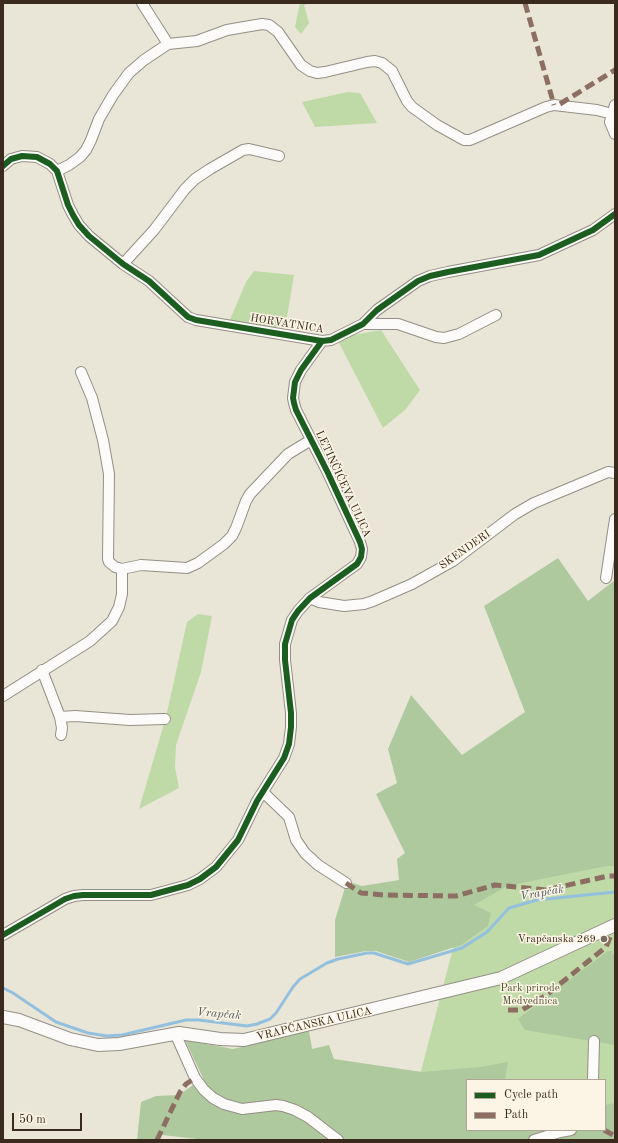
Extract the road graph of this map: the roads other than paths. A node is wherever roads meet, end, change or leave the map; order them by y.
1 (142, 3) edge
2 (168, 44) junction
3 (614, 109) edge
4 (615, 134) edge
5 (279, 156) dead end
6 (3, 166) edge
7 (57, 171) junction
8 (615, 214) edge
9 (123, 264) junction
10 (496, 315) dead end
11 (363, 324) junction
12 (322, 341) junction
13 (82, 372) dead end
14 (311, 440) junction
15 (615, 473) edge
16 (615, 519) edge
17 (122, 569) junction
18 (606, 578) dead end
19 (310, 598) junction
20 (42, 670) junction
21 (3, 696) edge
22 (60, 717) junction
23 (165, 719) dead end
24 (61, 735) dead end
25 (263, 792) junction
26 (346, 883) dead end
27 (615, 925) edge
28 (3, 935) edge
29 (3, 1017) edge
30 (175, 1033) junction
31 (594, 1041) dead end
32 (593, 1079) edge
33 (566, 1131) edge
34 (338, 1140) edge
35 (534, 1140) edge

1 - 2 street
2 - 3 street
2 - 7 street
3 - 4 street
5 - 9 street
6 - 7 street
7 - 9 street, HORVATNICA
8 - 11 street, HORVATNICA
9 - 12 street, HORVATNICA
10 - 11 street, HORVATNICA
11 - 12 street, HORVATNICA
12 - 14 street, LETINČIĆEVA ULICA
13 - 17 street
14 - 17 street
14 - 19 street, LETINČIĆEVA ULICA
15 - 19 street, SKENDERI
16 - 18 street
17 - 20 street
19 - 25 street, LETINČIĆEVA ULICA
20 - 21 street
20 - 22 street
22 - 23 street
22 - 24 street
25 - 26 street
25 - 28 street, LETINČIĆEVA ULICA
27 - 30 street, VRAPČANSKA ULICA
29 - 30 street, VRAPČANSKA ULICA
30 - 34 street
31 - 32 street
33 - 35 street

